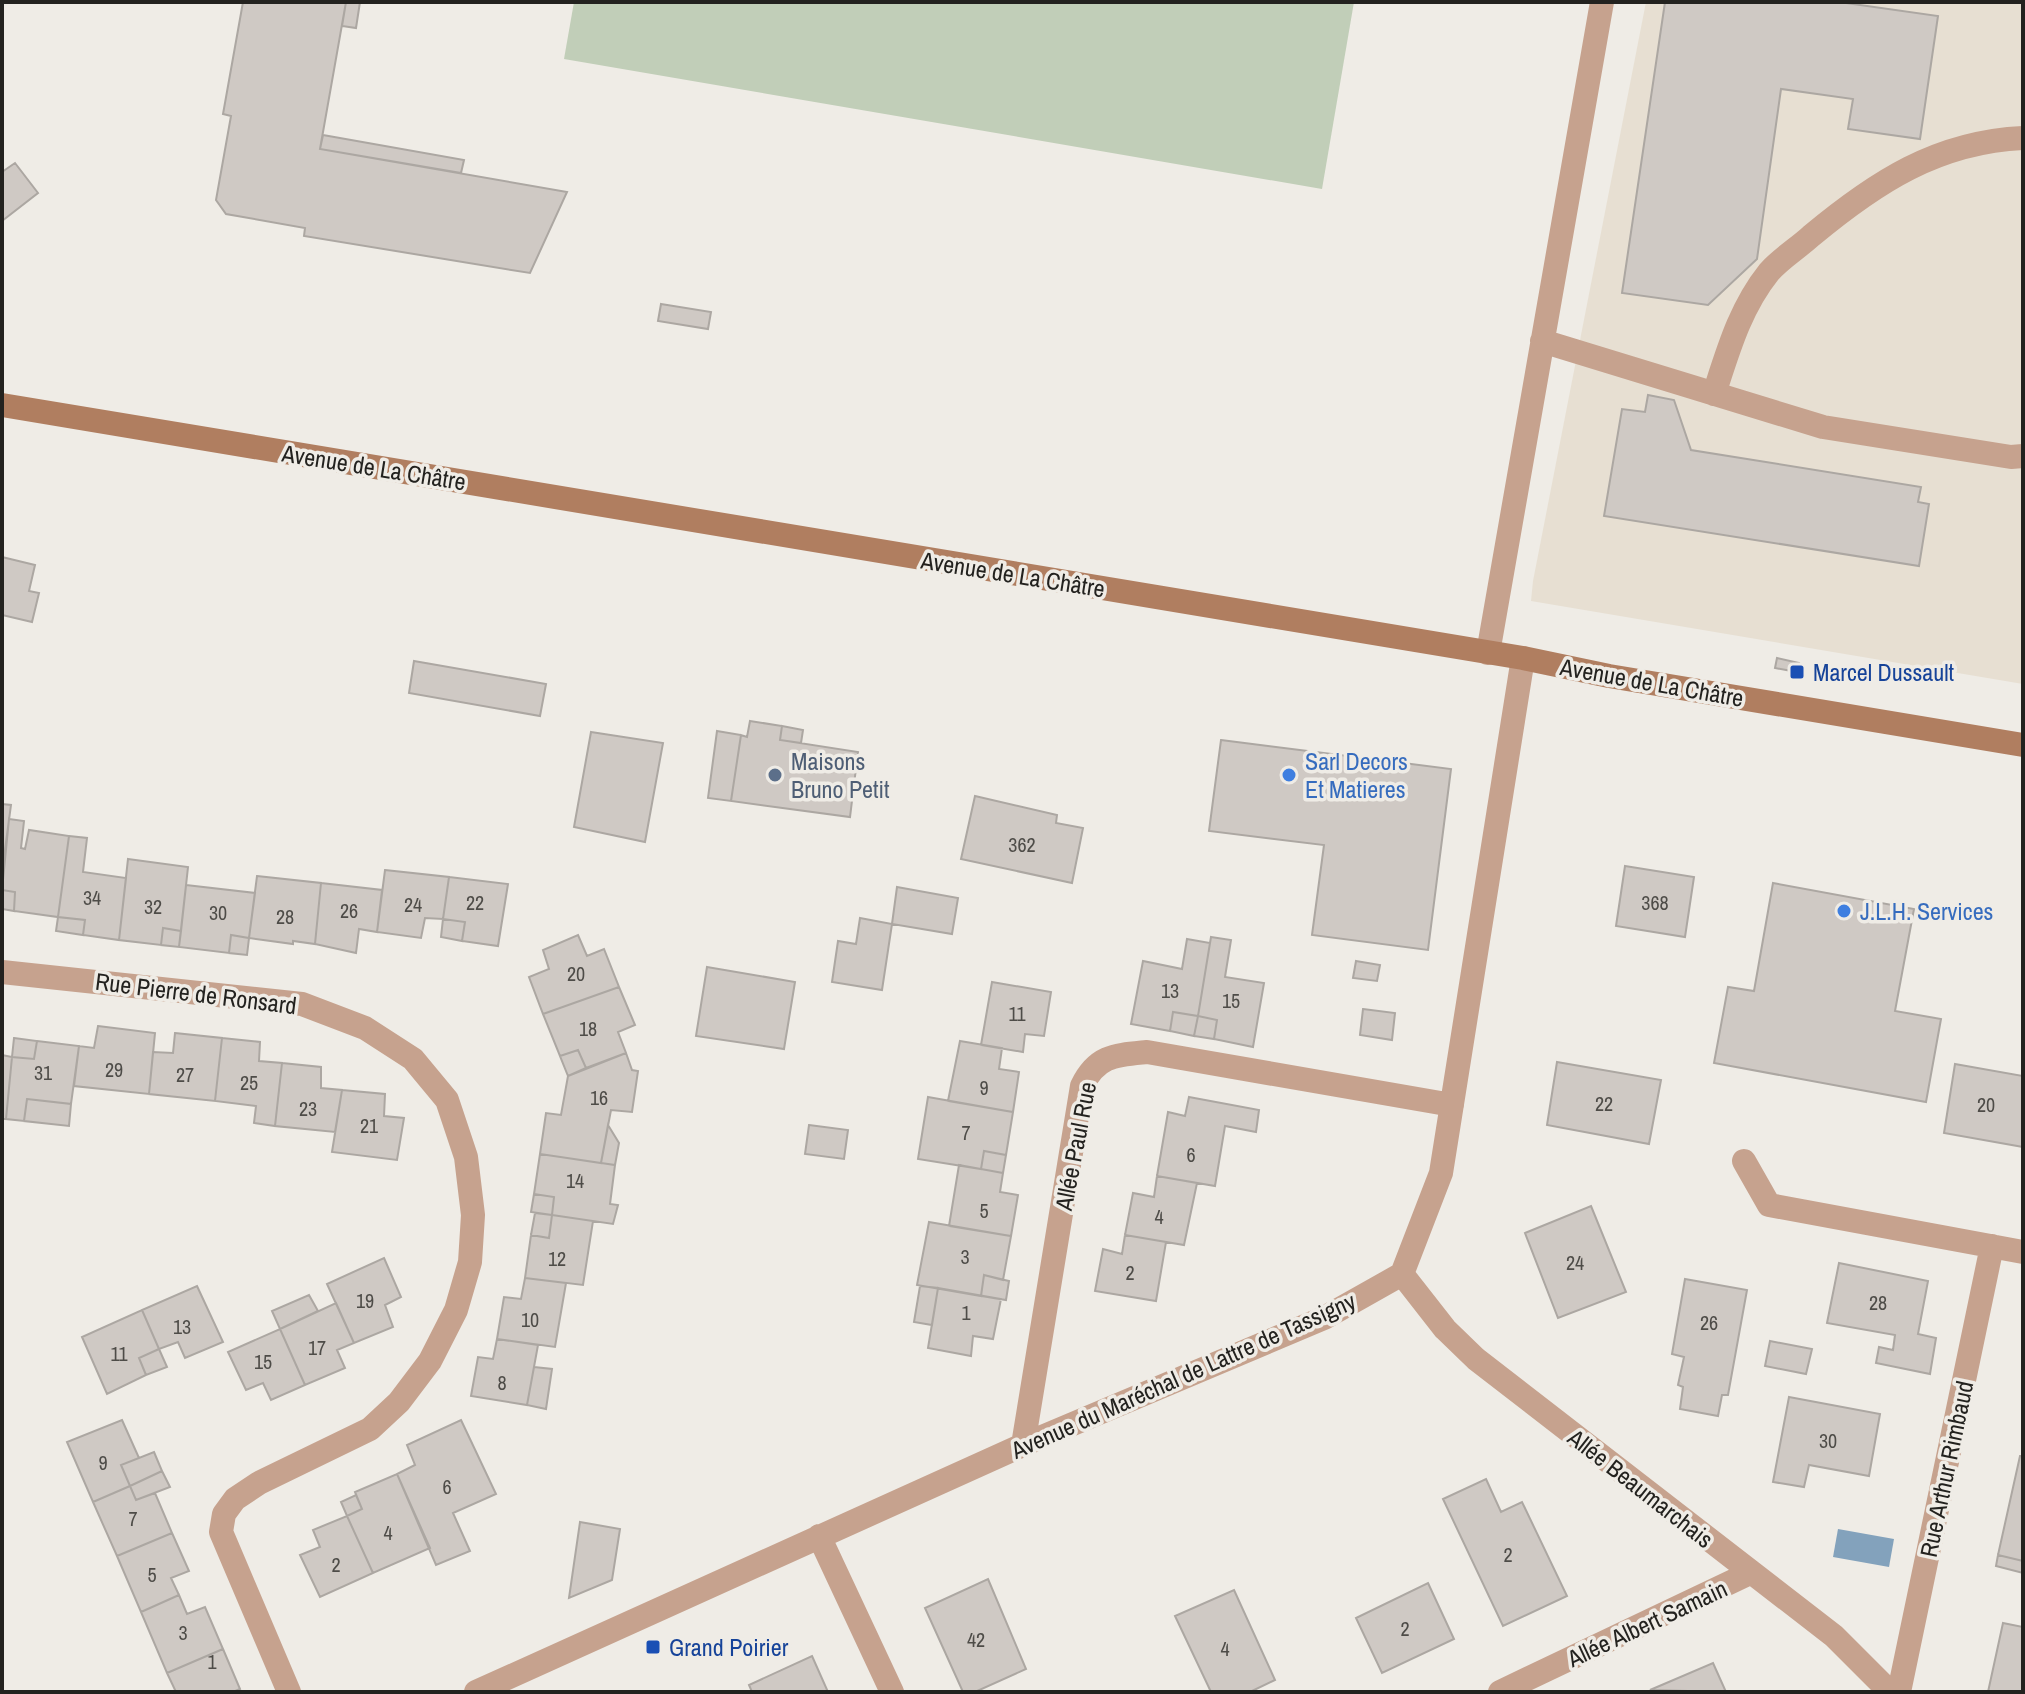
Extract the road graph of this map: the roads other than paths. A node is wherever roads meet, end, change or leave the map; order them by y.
1 (1602, 2) edge
2 (2023, 138) edge
3 (1542, 341) junction
4 (1714, 394) junction
5 (2, 405) edge
6 (2023, 456) edge
7 (1488, 653) junction
8 (1523, 658) junction
9 (2023, 745) edge
10 (2, 972) edge
11 (1452, 1105) junction
12 (1744, 1161) dead end
13 (1992, 1246) junction
14 (2023, 1252) edge
15 (1402, 1274) junction
16 (1023, 1445) junction
17 (819, 1536) junction
18 (1750, 1573) junction
19 (289, 1692) edge
20 (476, 1692) edge
21 (892, 1692) edge
22 (1500, 1692) edge
23 (1890, 1692) edge
24 (1899, 1692) edge

1 - 3 street
2 - 4 street
3 - 4 street
3 - 7 street
4 - 6 street
5 - 7 main road, Avenue de La Châtre
7 - 8 main road, Avenue de La Châtre
8 - 9 main road, Avenue de La Châtre
8 - 11 street
10 - 19 street, Rue Pierre de Ronsard
11 - 15 street
11 - 16 street, Allée Paul Rue
12 - 13 street
13 - 14 street
13 - 24 street, Rue Arthur Rimbaud
15 - 16 street, Avenue du Maréchal de Lattre de Tassigny
15 - 18 street, Allée Beaumarchais
16 - 17 street, Avenue du Maréchal de Lattre de Tassigny
17 - 20 street, Avenue du Maréchal de Lattre de Tassigny
17 - 21 street
18 - 22 street, Allée Albert Samain
18 - 23 street, Allée Beaumarchais

